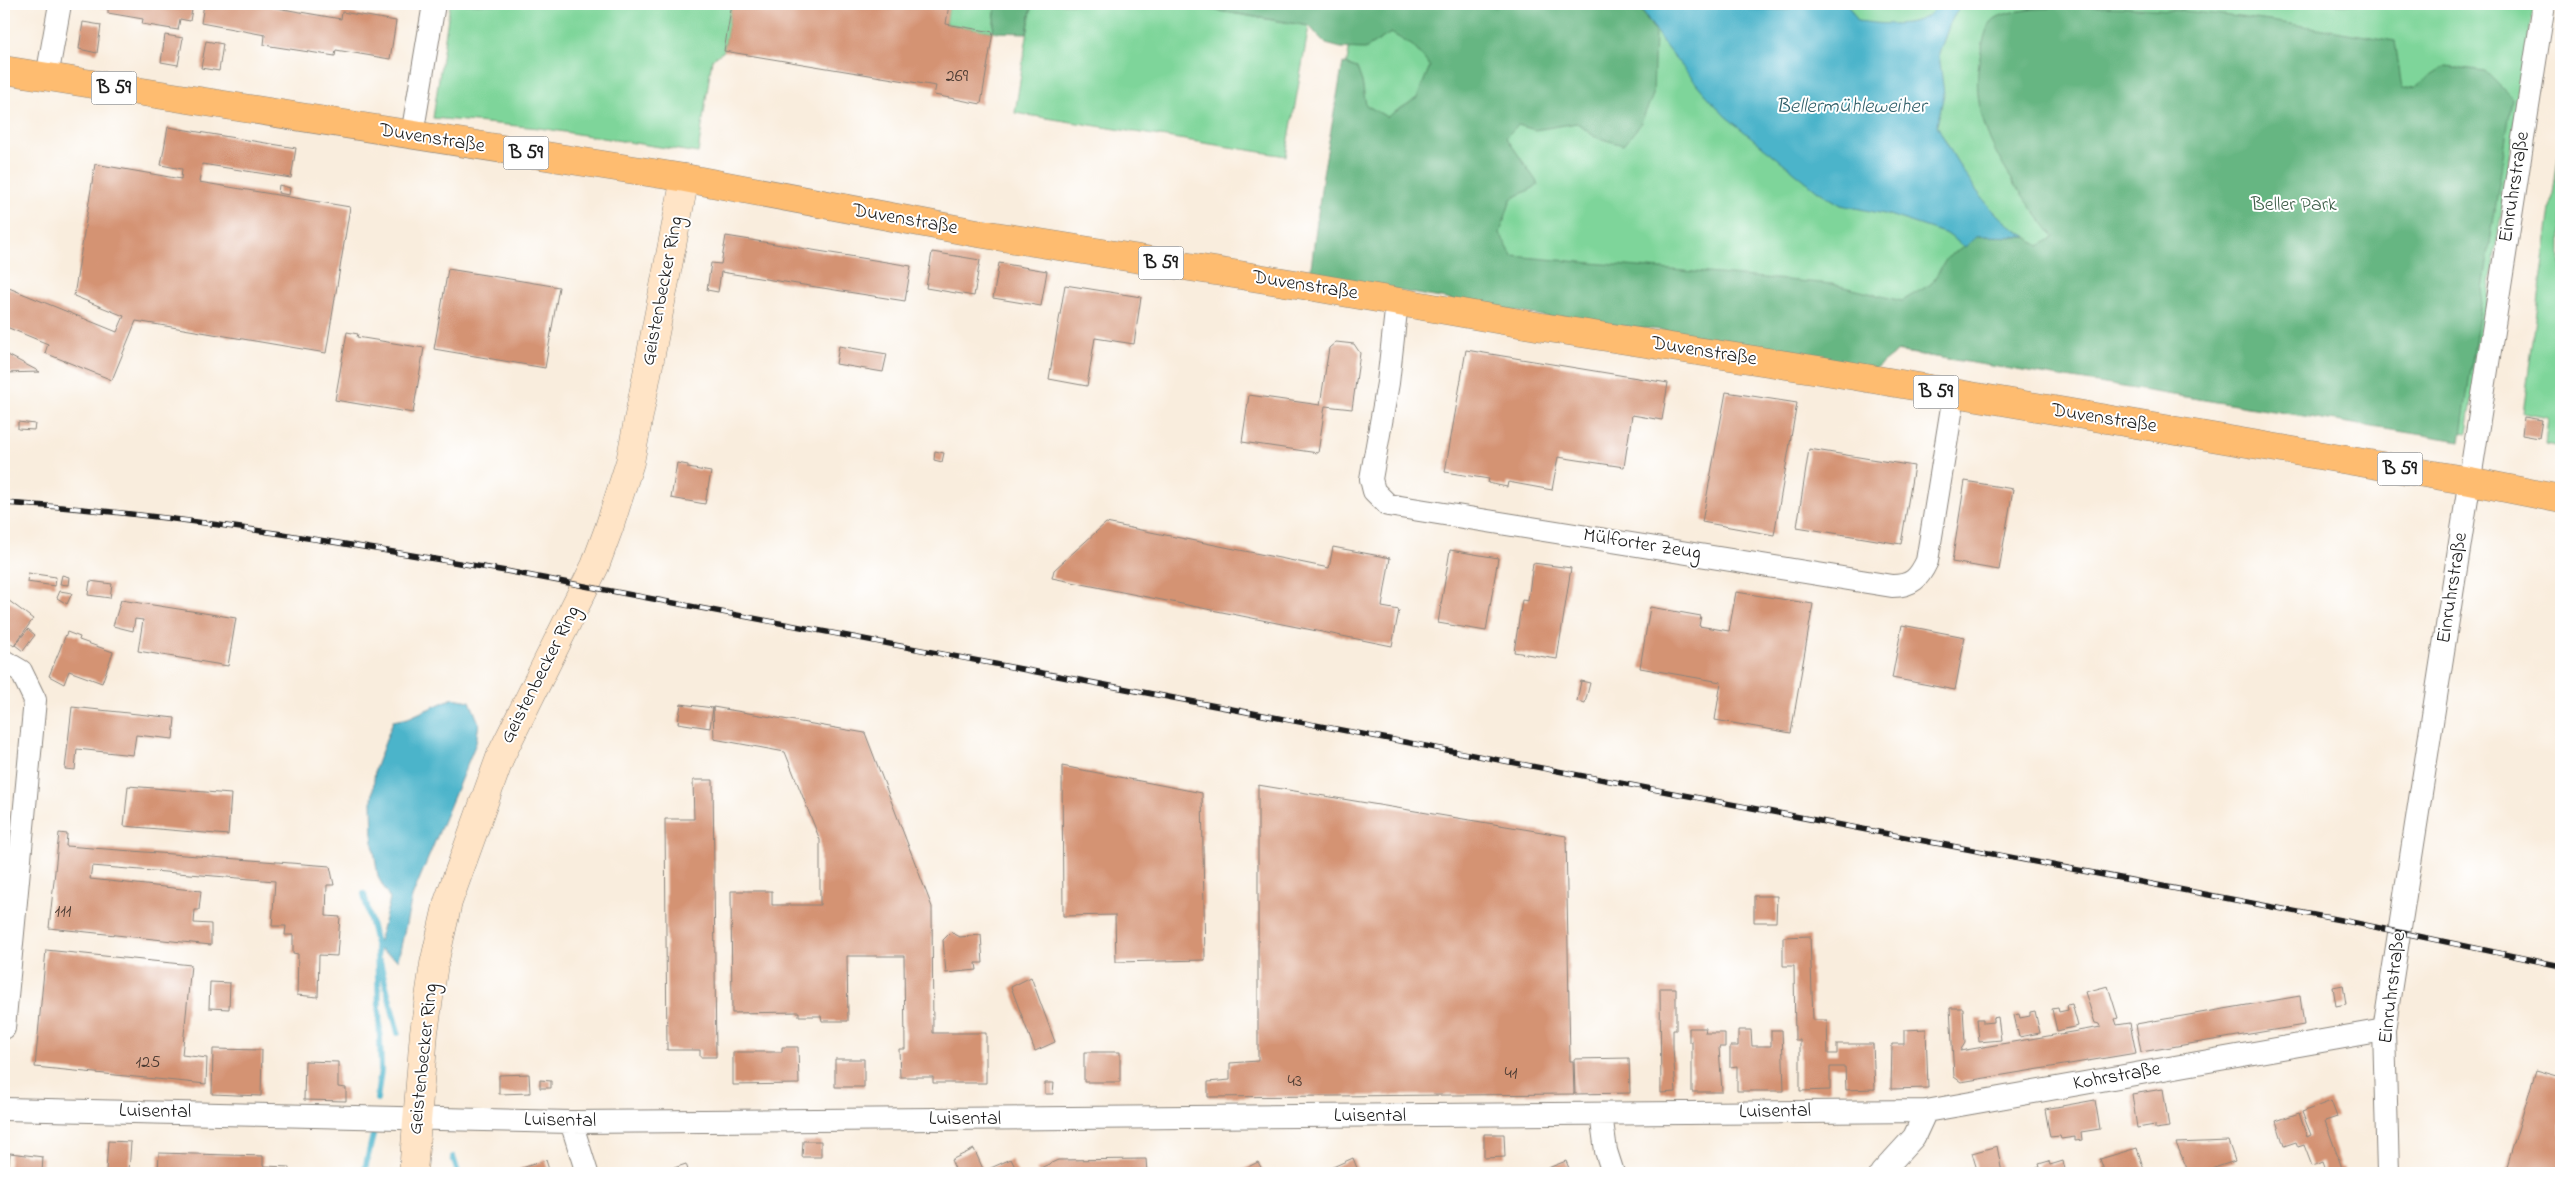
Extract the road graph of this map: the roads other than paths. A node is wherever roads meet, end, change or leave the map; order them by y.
1 (60, 4) edge
2 (434, 4) edge
3 (2544, 4) edge
4 (4, 70) edge
5 (47, 77) junction
6 (412, 135) junction
7 (684, 178) junction
8 (1397, 302) junction
9 (1954, 395) junction
10 (2470, 481) junction
11 (2561, 499) edge
12 (4, 661) edge
13 (4, 1028) edge
14 (2384, 1030) junction
15 (4, 1109) edge
16 (1926, 1111) junction
17 (1601, 1114) junction
18 (416, 1118) junction
19 (571, 1122) junction
20 (413, 1173) edge
21 (588, 1173) edge
22 (1613, 1173) edge
23 (1881, 1173) edge
24 (2388, 1173) edge

1 - 5 street
2 - 6 street
3 - 10 street, Einruhrstraße
4 - 5 main road, Duvenstraße / B 59
5 - 6 main road, Duvenstraße / B 59
6 - 7 main road, Duvenstraße / B 59
7 - 8 main road, Duvenstraße / B 59
7 - 18 main road, Geistenbecker Ring
8 - 9 main road, Duvenstraße / B 59
8 - 9 street, Mülforter Zeug
9 - 10 main road, Duvenstraße / B 59
10 - 11 main road, Duvenstraße / B 59
10 - 14 street, Einruhrstraße
12 - 13 street
14 - 16 street, Kohrstraße
14 - 24 street, Einruhrstraße
15 - 18 street, Luisental
16 - 17 street, Luisental
16 - 23 street
17 - 19 street, Luisental
17 - 22 street
18 - 19 street, Luisental
18 - 20 main road, Geistenbecker Ring
19 - 21 street

